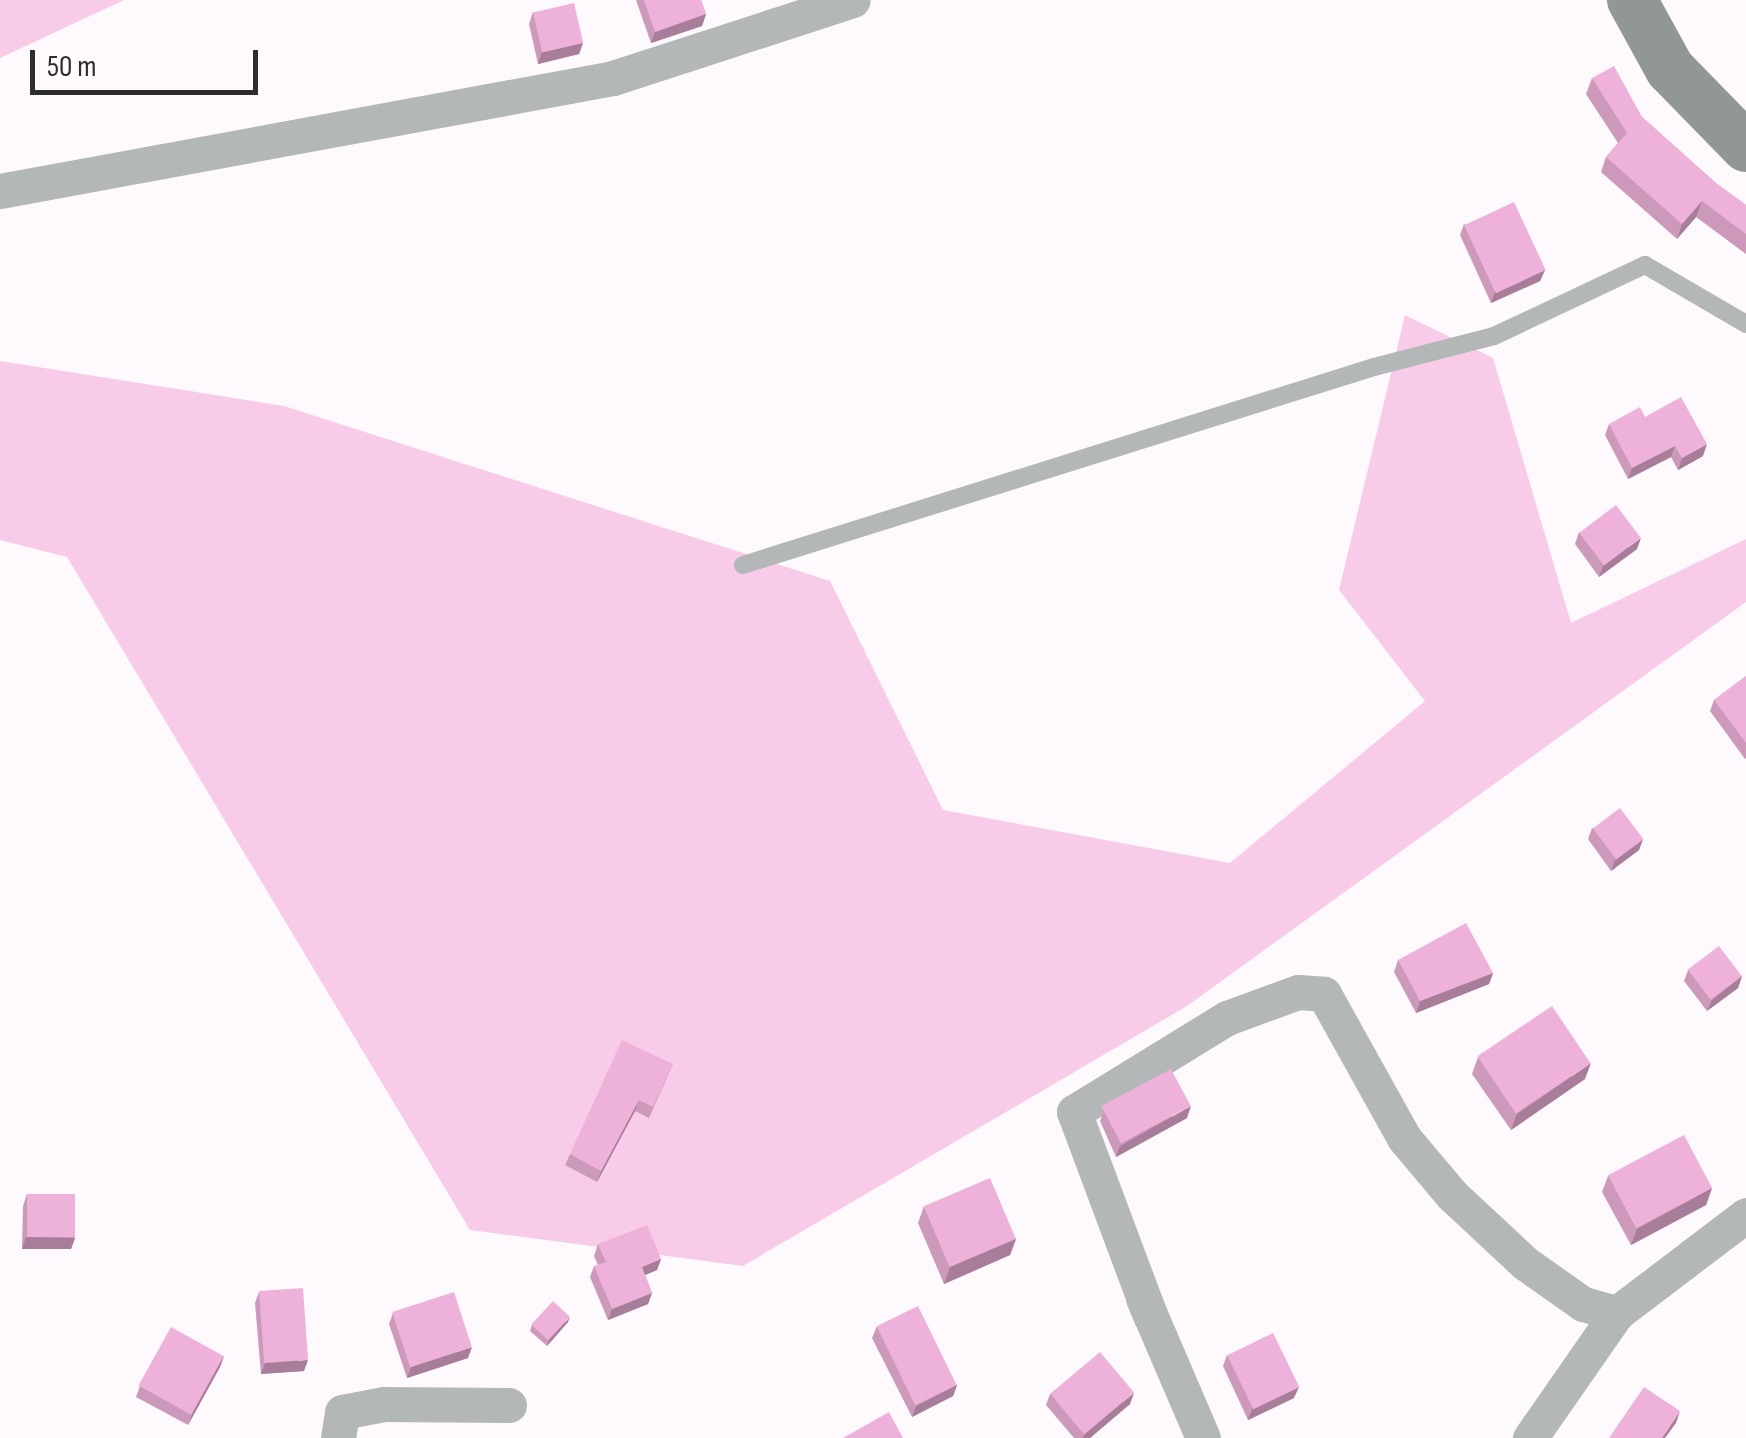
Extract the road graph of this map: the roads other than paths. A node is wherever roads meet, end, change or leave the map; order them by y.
1 (854, 0) edge
2 (1632, 0) edge
3 (1746, 146) edge
4 (0, 191) edge
5 (1746, 324) edge
6 (744, 565) dead end
7 (1746, 1215) edge
8 (1617, 1313) junction
9 (509, 1404) dead end
10 (338, 1438) edge
11 (1203, 1438) edge
12 (1530, 1438) edge

1 - 4 street
2 - 3 street
5 - 6 lane
7 - 8 street
8 - 11 street
8 - 12 street
9 - 10 street

